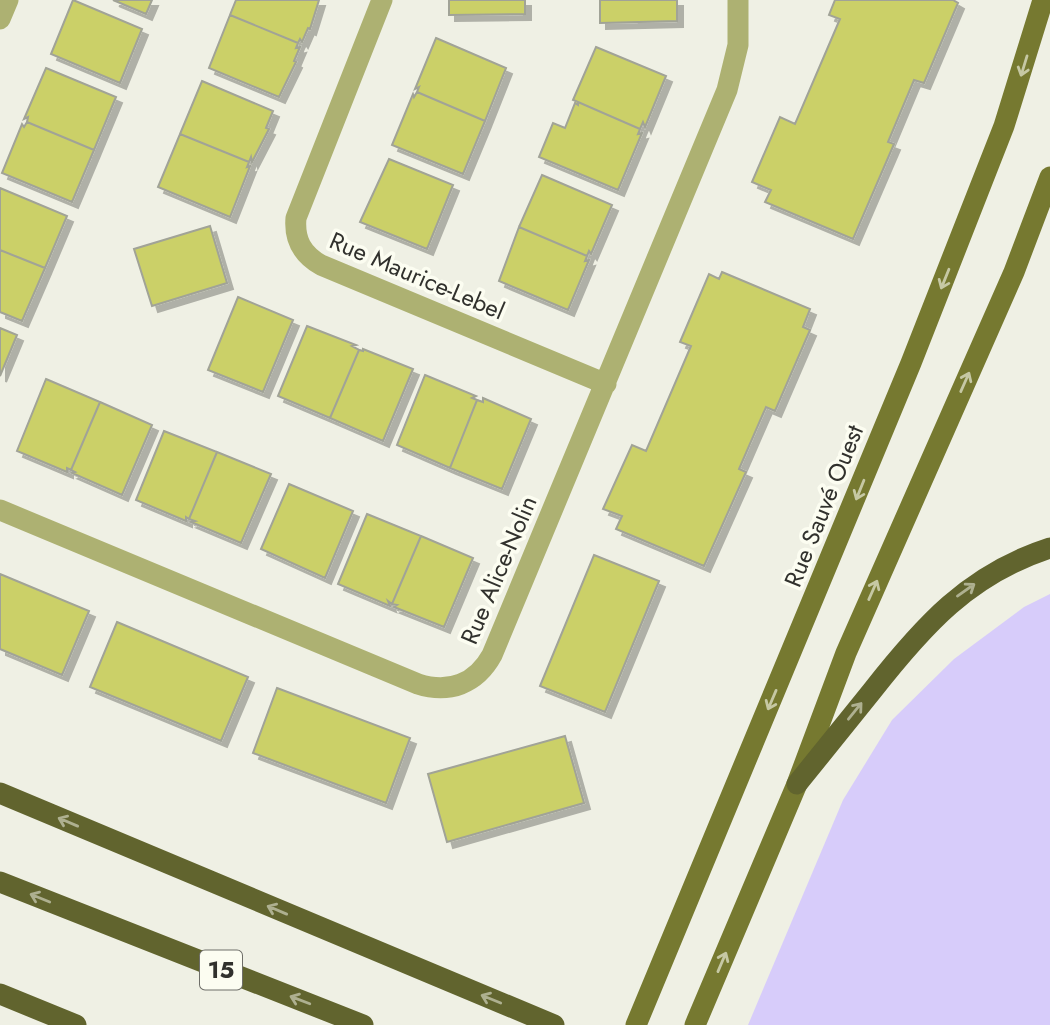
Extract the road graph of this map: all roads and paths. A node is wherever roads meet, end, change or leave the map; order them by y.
1 (8, 0) edge
2 (382, 0) edge
3 (738, 0) edge
4 (1043, 0) edge
5 (0, 19) edge
6 (1050, 177) edge
7 (606, 384) junction
8 (0, 510) edge
9 (1050, 548) edge
10 (797, 784) junction
11 (0, 793) edge
12 (0, 882) edge
13 (0, 994) edge
14 (636, 1024) edge
15 (76, 1025) edge
16 (363, 1025) edge
17 (554, 1025) edge
18 (695, 1025) edge

1 - 5 street
2 - 7 street, Rue Maurice-Lebel
3 - 7 street, Rue Alice-Nolin
4 -> 14 main road, Rue Sauvé Ouest
10 -> 6 main road
7 - 8 street, Rue Alice-Nolin
10 -> 9 highway
18 -> 10 main road
17 -> 11 highway
16 -> 12 highway, 15
13 - 15 highway

